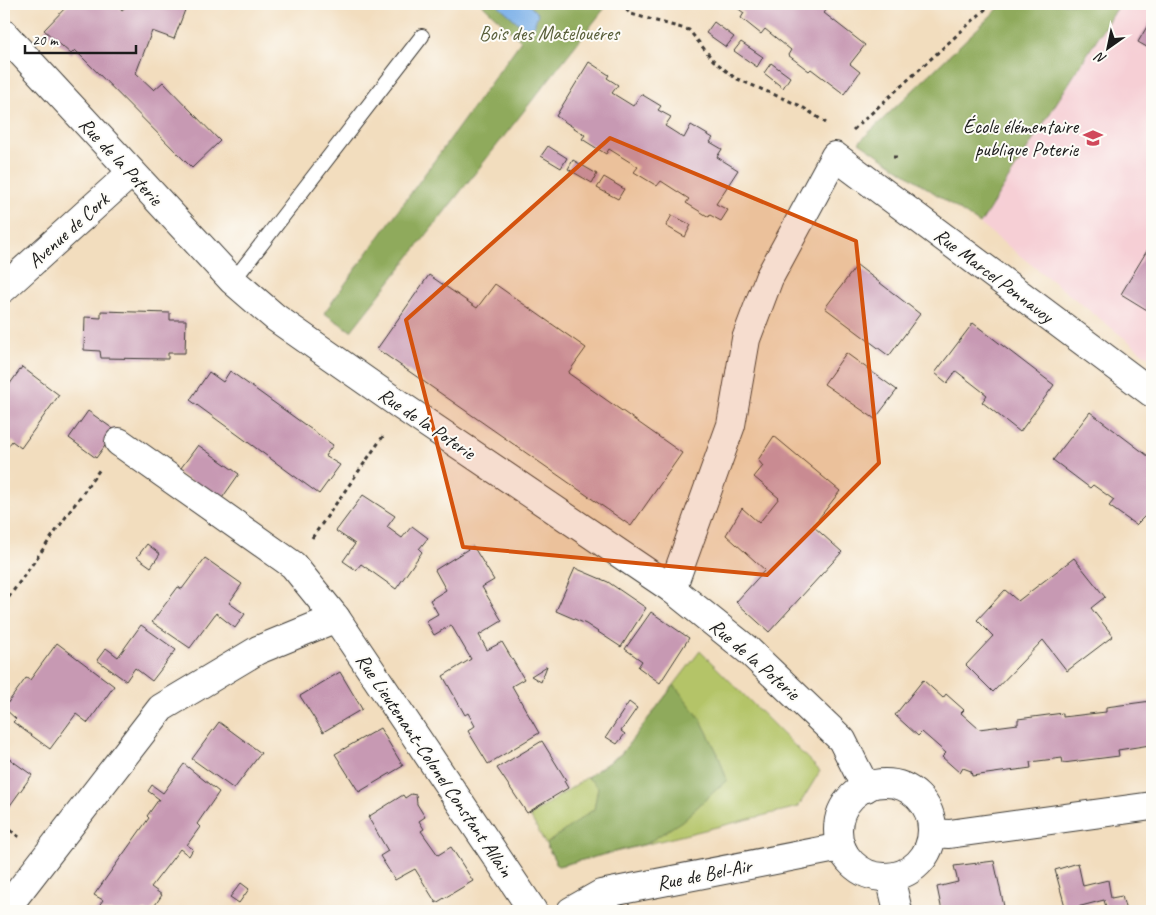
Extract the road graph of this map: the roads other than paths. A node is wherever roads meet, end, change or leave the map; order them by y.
1 (4, 34) edge
2 (422, 36) dead end
3 (131, 173) junction
4 (233, 281) junction
5 (4, 288) edge
6 (1152, 394) edge
7 (119, 442) road end
8 (672, 589) junction
9 (336, 618) junction
10 (866, 788) junction
11 (1152, 806) edge
12 (932, 832) junction
13 (841, 847) junction
14 (890, 877) junction
15 (4, 911) edge
16 (533, 911) edge
17 (571, 911) edge
18 (898, 911) edge

1 - 3 street, Rue de la Poterie
2 - 4 lane
3 - 4 street, Rue de la Poterie
3 - 5 street, Avenue de Cork
4 - 8 street, Rue de la Poterie
6 - 8 street, Rue Marcel Ponnavoy
7 - 9 street, Rue Lieutenant-Colonel Constant Allain
8 - 10 street, Rue de la Poterie
9 - 15 street
9 - 16 street, Rue Lieutenant-Colonel Constant Allain
10 - 12 street
10 - 13 street
11 - 12 street
12 - 14 street
13 - 14 street
13 - 17 street, Rue de Bel-Air
14 - 18 street

